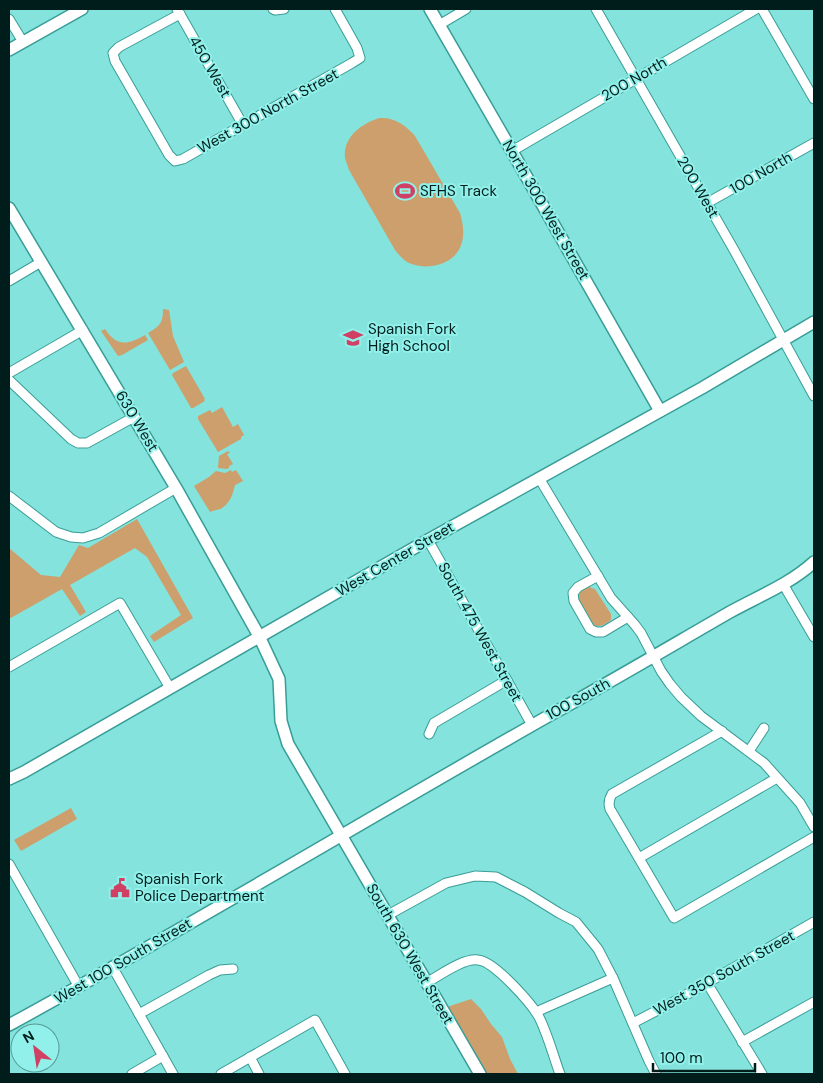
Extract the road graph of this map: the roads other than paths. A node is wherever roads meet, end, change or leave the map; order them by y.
1 (82, 9) edge
2 (335, 9) edge
3 (430, 9) edge
4 (466, 9) edge
5 (596, 9) edge
6 (756, 9) edge
7 (762, 9) edge
8 (178, 11) edge
9 (9, 19) edge
10 (439, 25) junction
11 (23, 42) junction
12 (9, 50) edge
13 (635, 78) junction
14 (814, 100) edge
15 (243, 125) junction
16 (814, 143) edge
17 (512, 151) junction
18 (707, 203) junction
19 (9, 208) edge
20 (41, 262) junction
21 (9, 282) edge
22 (814, 322) edge
23 (83, 330) junction
24 (783, 340) junction
25 (9, 372) edge
26 (9, 380) edge
27 (814, 396) edge
28 (660, 411) junction
29 (134, 417) junction
30 (539, 478) junction
31 (176, 488) junction
32 (9, 496) edge
33 (428, 540) junction
34 (814, 562) edge
35 (598, 576) junction
36 (784, 584) junction
37 (628, 617) junction
38 (259, 636) junction
39 (814, 637) edge
40 (654, 657) junction
41 (9, 667) edge
42 (507, 680) junction
43 (170, 688) junction
44 (532, 725) junction
45 (764, 728) dead end
46 (722, 731) junction
47 (429, 734) dead end
48 (749, 751) junction
49 (777, 778) junction
50 (9, 779) edge
51 (814, 827) edge
52 (341, 834) junction
53 (814, 837) edge
54 (639, 858) junction
55 (9, 864) edge
56 (388, 916) junction
57 (814, 922) edge
58 (113, 968) junction
59 (233, 969) dead end
60 (613, 978) junction
61 (426, 983) junction
62 (707, 983) junction
63 (79, 987) junction
64 (814, 1002) edge
65 (536, 1012) junction
66 (139, 1014) junction
67 (632, 1023) junction
68 (9, 1025) edge
69 (742, 1042) junction
70 (162, 1056) junction
71 (250, 1058) junction
72 (132, 1074) edge
73 (173, 1074) edge
74 (221, 1074) edge
75 (259, 1074) edge
76 (345, 1074) edge
77 (480, 1074) edge
78 (560, 1074) edge
79 (656, 1074) edge
80 (762, 1074) edge

1 - 11 street
2 - 15 street, West 300 North Street
3 - 10 street, North 300 West Street
4 - 10 street
5 - 13 street, 200 West
6 - 13 street, 200 North
7 - 14 street
8 - 15 street, 450 West
8 - 15 street, West 300 North Street
9 - 11 street
10 - 17 street, North 300 West Street
11 - 12 street
13 - 17 street, 200 North
13 - 18 street, 200 West
16 - 18 street, 100 North
17 - 28 street, North 300 West Street
18 - 24 street, 200 West
19 - 20 street, 630 West
20 - 21 street
20 - 23 street, 630 West
22 - 24 street, West Center Street
23 - 25 street
23 - 29 street, 630 West
24 - 27 street, 200 West
24 - 28 street, West Center Street
26 - 29 street
28 - 30 street, West Center Street
29 - 31 street, 630 West
30 - 33 street, West Center Street
30 - 35 street
31 - 32 street
31 - 38 street, 630 West
33 - 38 street, West Center Street
33 - 42 street, South 475 West Street
34 - 36 street, 100 South
35 - 37 street
35 - 37 street
36 - 39 street
36 - 40 street, 100 South
37 - 40 street
38 - 43 street, West Center Street
38 - 52 street, South 630 West Street
40 - 44 street, 100 South
40 - 46 street
41 - 43 street
42 - 44 street, South 475 West Street
42 - 47 street
43 - 50 street, West Center Street
44 - 52 street, 100 South
45 - 48 street
46 - 48 street
46 - 54 street
48 - 49 street
49 - 51 street
49 - 54 street
52 - 56 street, South 630 West Street
52 - 58 street, West 100 South Street
53 - 54 street
55 - 63 street
56 - 60 street
56 - 61 street, South 630 West Street
57 - 62 street, West 350 South Street
58 - 63 street, West 100 South Street
58 - 66 street
59 - 66 street
60 - 65 street
60 - 67 street
61 - 65 street
61 - 77 street, South 630 West Street
62 - 67 street, West 350 South Street
62 - 69 street
63 - 68 street, West 100 South Street
64 - 69 street
65 - 78 street
66 - 70 street
67 - 79 street
69 - 80 street
70 - 72 street
70 - 73 street
71 - 74 street
71 - 75 street
71 - 76 street

